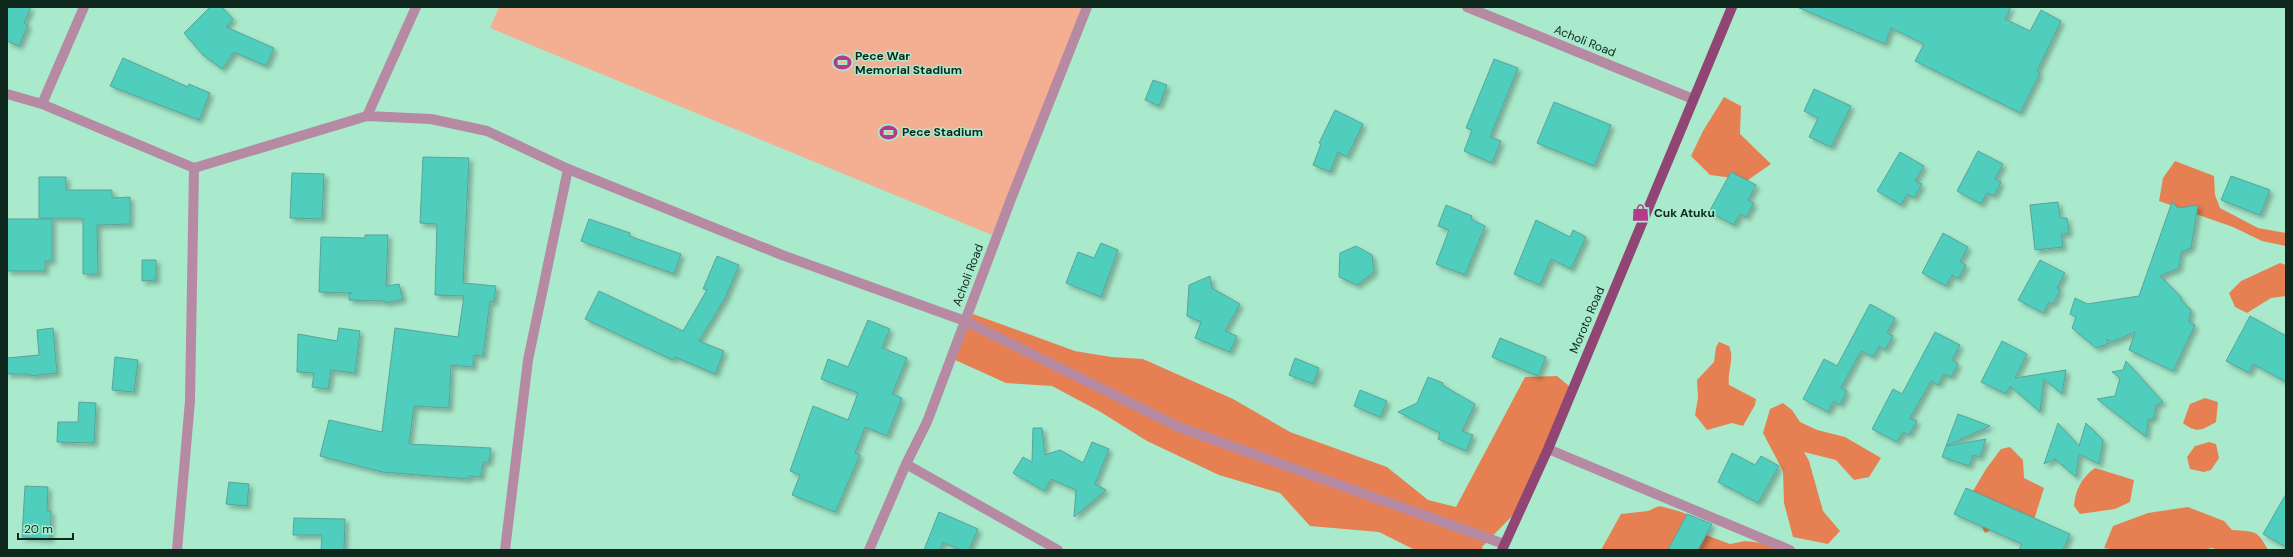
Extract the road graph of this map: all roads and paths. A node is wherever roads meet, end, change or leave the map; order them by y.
1 (84, 7) edge
2 (416, 7) edge
3 (1087, 7) edge
4 (1467, 7) edge
5 (1732, 7) edge
6 (7, 94) edge
7 (1693, 99) junction
8 (42, 104) junction
9 (367, 116) junction
10 (194, 168) junction
11 (568, 169) junction
12 (965, 321) junction
13 (1548, 449) junction
14 (906, 464) junction
15 (1503, 547) edge
16 (177, 550) edge
17 (505, 550) edge
18 (869, 550) edge
19 (1058, 550) edge
20 (1790, 550) edge

1 - 8 street
2 - 9 street
3 - 12 street, Acholi Road
4 - 7 street, Acholi Road
5 - 7 main road, Moroto Road
6 - 8 street
7 - 13 main road, Moroto Road
8 - 10 street
9 - 10 street
9 - 11 street
10 - 16 street
11 - 12 street
11 - 17 street
12 - 14 street, Acholi Road
12 - 15 street
13 - 15 main road, Moroto Road
13 - 20 street
14 - 18 street, Acholi Road
14 - 19 street

